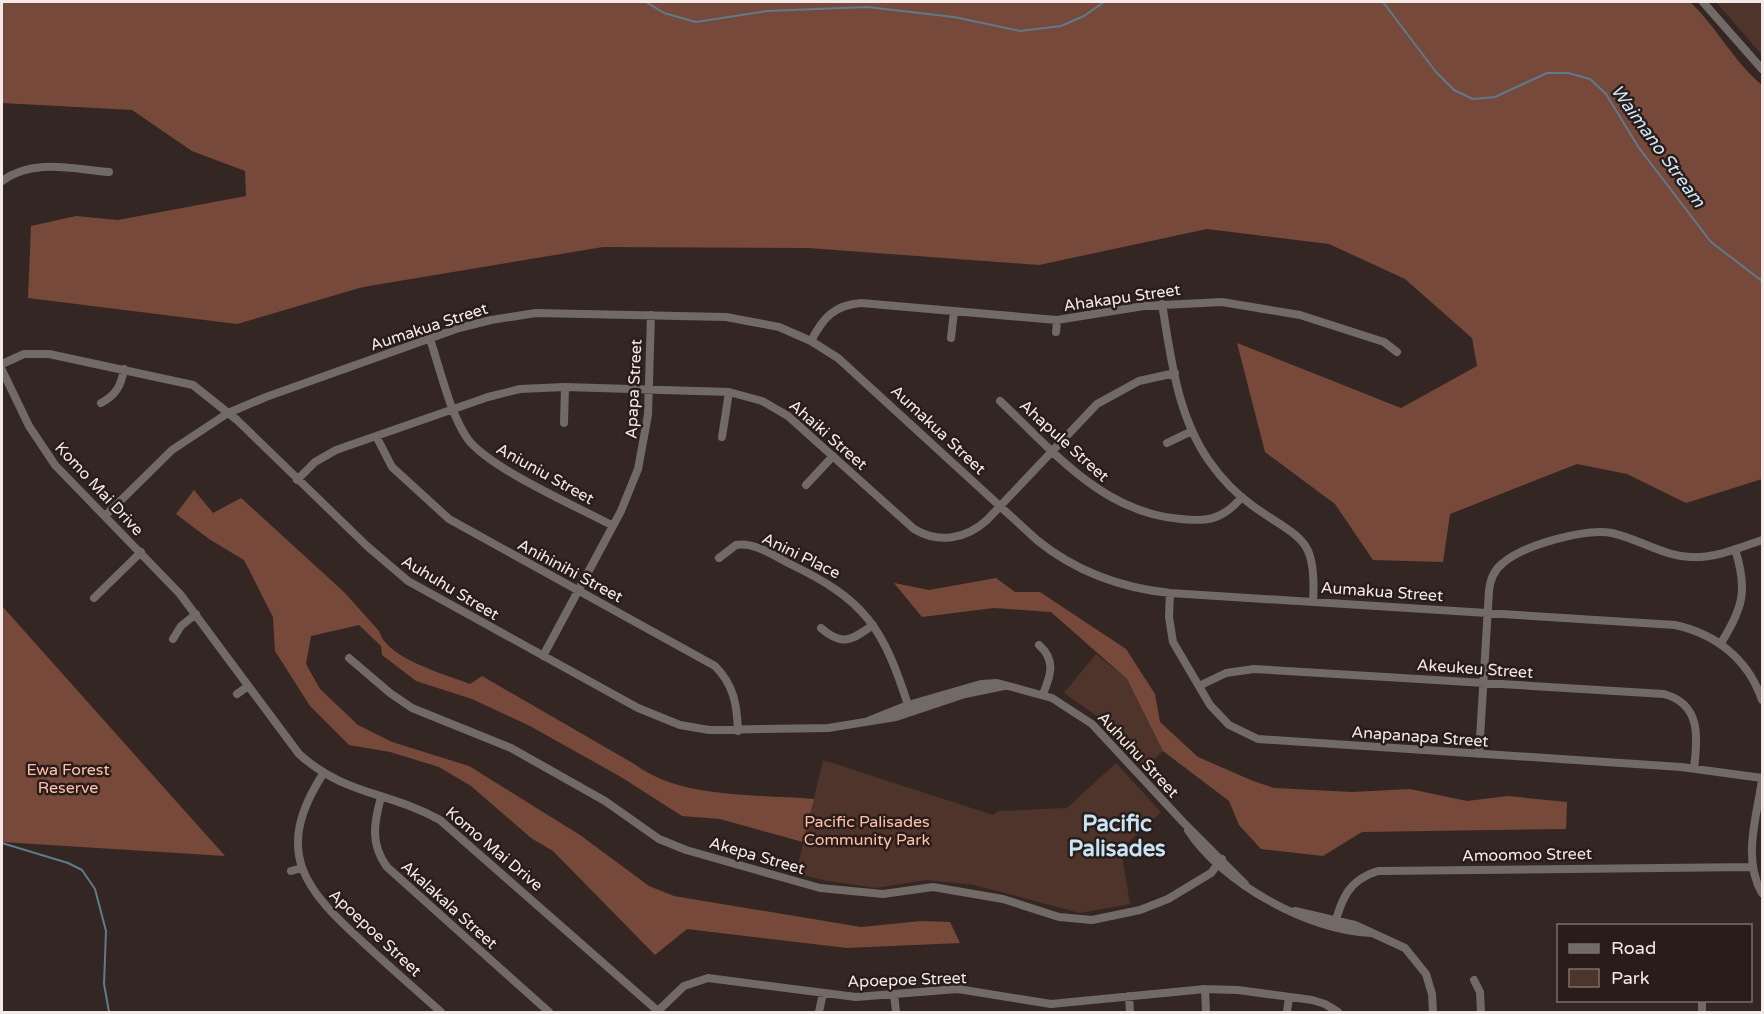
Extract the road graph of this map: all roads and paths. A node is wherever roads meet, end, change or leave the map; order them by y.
1 (1702, 2) edge
2 (1762, 69) edge
3 (108, 172) dead end
4 (2, 181) edge
5 (1162, 304) junction
6 (954, 311) junction
7 (651, 315) junction
8 (1057, 320) junction
9 (1056, 332) dead end
10 (951, 338) dead end
11 (429, 339) junction
12 (811, 341) junction
13 (1397, 352) dead end
14 (2, 364) edge
15 (124, 369) junction
16 (2, 370) edge
17 (1174, 372) junction
18 (565, 387) junction
19 (649, 388) junction
20 (729, 392) junction
21 (1000, 402) dead end
22 (101, 403) dead end
23 (454, 408) junction
24 (228, 413) junction
25 (564, 423) dead end
26 (1192, 431) junction
27 (376, 436) junction
28 (722, 437) dead end
29 (1167, 442) dead end
30 (1052, 450) junction
31 (833, 456) junction
32 (297, 480) junction
33 (806, 485) dead end
34 (1242, 497) junction
35 (1000, 506) junction
36 (105, 516) junction
37 (613, 526) junction
38 (1762, 540) edge
39 (1735, 549) junction
40 (141, 552) junction
41 (719, 558) dead end
42 (578, 591) junction
43 (1170, 593) junction
44 (94, 598) dead end
45 (1313, 602) junction
46 (1488, 613) junction
47 (196, 614) junction
48 (873, 625) junction
49 (821, 628) dead end
50 (173, 639) dead end
51 (1720, 643) junction
52 (1039, 645) dead end
53 (543, 657) junction
54 (349, 658) dead end
55 (1483, 683) junction
56 (248, 686) junction
57 (1199, 686) junction
58 (237, 694) dead end
59 (1043, 694) junction
60 (1762, 700) edge
61 (909, 709) junction
62 (738, 731) junction
63 (1479, 754) junction
64 (1694, 768) junction
65 (323, 774) junction
66 (1762, 779) edge
67 (381, 797) junction
68 (1218, 862) junction
69 (1752, 867) junction
70 (302, 868) junction
71 (291, 871) dead end
72 (1762, 893) edge
73 (1335, 924) junction
74 (1474, 980) dead end
75 (1205, 989) junction
76 (823, 993) junction
77 (894, 994) junction
78 (1129, 996) junction
79 (1290, 997) junction
80 (439, 1012) edge
81 (549, 1012) edge
82 (658, 1012) edge
83 (819, 1012) edge
84 (896, 1012) edge
85 (1130, 1012) edge
86 (1206, 1012) edge
87 (1287, 1012) edge
88 (1338, 1012) edge
89 (1433, 1012) edge
90 (1481, 1012) edge

1 - 2 street
3 - 4 street
5 - 8 street, Ahakapu Street
5 - 13 street, Ahakapu Street
5 - 17 street
6 - 8 street, Ahakapu Street
6 - 10 street
6 - 12 street, Ahakapu Street
7 - 11 street, Aumakua Street
7 - 12 street, Aumakua Street
7 - 19 street, Apapa Street
8 - 9 street, Ahakapu Street
11 - 23 street, Aniuniu Street
11 - 24 street, Aumakua Street
12 - 35 street, Aumakua Street
14 - 15 street, Auhuhu Street
15 - 22 street
15 - 24 street, Auhuhu Street
16 - 36 street, Komo Mai Drive
17 - 26 street
17 - 30 street, Ahaiki Street
18 - 19 street, Ahaiki Street
18 - 23 street, Ahaiki Street
18 - 25 street
19 - 20 street, Ahaiki Street
19 - 37 street, Apapa Street
20 - 28 street
20 - 31 street, Ahaiki Street
21 - 30 street, Ahapule Street
23 - 27 street, Ahaiki Street
23 - 37 street, Aniuniu Street
24 - 32 street, Auhuhu Street
24 - 36 street, Aumakua Street
26 - 29 street
26 - 34 street
27 - 32 street, Ahaiki Street
27 - 42 street, Anihinihi Street
30 - 34 street, Ahapule Street
30 - 35 street, Ahaiki Street
31 - 33 street
31 - 35 street, Ahaiki Street
32 - 53 street, Auhuhu Street
34 - 45 street
35 - 43 street, Aumakua Street
36 - 40 street, Komo Mai Drive
37 - 42 street, Apapa Street
38 - 39 street
39 - 46 street
39 - 51 street
40 - 44 street
40 - 47 street, Komo Mai Drive
41 - 48 street, Anini Place
42 - 53 street, Apapa Street
42 - 62 street, Anihinihi Street
43 - 45 street, Aumakua Street
43 - 57 street, Anapanapa Street
45 - 46 street, Aumakua Street
46 - 51 street, Aumakua Street
46 - 55 street
47 - 50 street
47 - 56 street, Komo Mai Drive
48 - 49 street
48 - 61 street, Anini Place
51 - 60 street, Aumakua Street
52 - 59 street
53 - 62 street, Auhuhu Street
54 - 68 street, Akepa Street
55 - 57 street, Akeukeu Street
55 - 63 street
55 - 64 street, Akeukeu Street
56 - 58 street
56 - 65 street, Komo Mai Drive
57 - 63 street, Anapanapa Street
59 - 61 street, Auhuhu Street
59 - 68 street, Auhuhu Street
61 - 62 street, Auhuhu Street
63 - 64 street, Anapanapa Street
64 - 66 street, Anapanapa Street
65 - 67 street, Komo Mai Drive
65 - 70 street, Apoepoe Street
66 - 69 street
67 - 81 street, Akalakala Street
67 - 82 street, Komo Mai Drive
68 - 73 street, Auhuhu Street
69 - 72 street
69 - 73 street, Amoomoo Street
70 - 71 street
70 - 80 street, Apoepoe Street
73 - 89 street, Auhuhu Street
74 - 90 street
75 - 78 street, Apoepoe Street
75 - 79 street, Apoepoe Street
75 - 86 street
76 - 77 street, Apoepoe Street
76 - 82 street, Apoepoe Street
76 - 83 street
77 - 78 street, Apoepoe Street
77 - 84 street
78 - 85 street
79 - 87 street
79 - 88 street, Apoepoe Street

